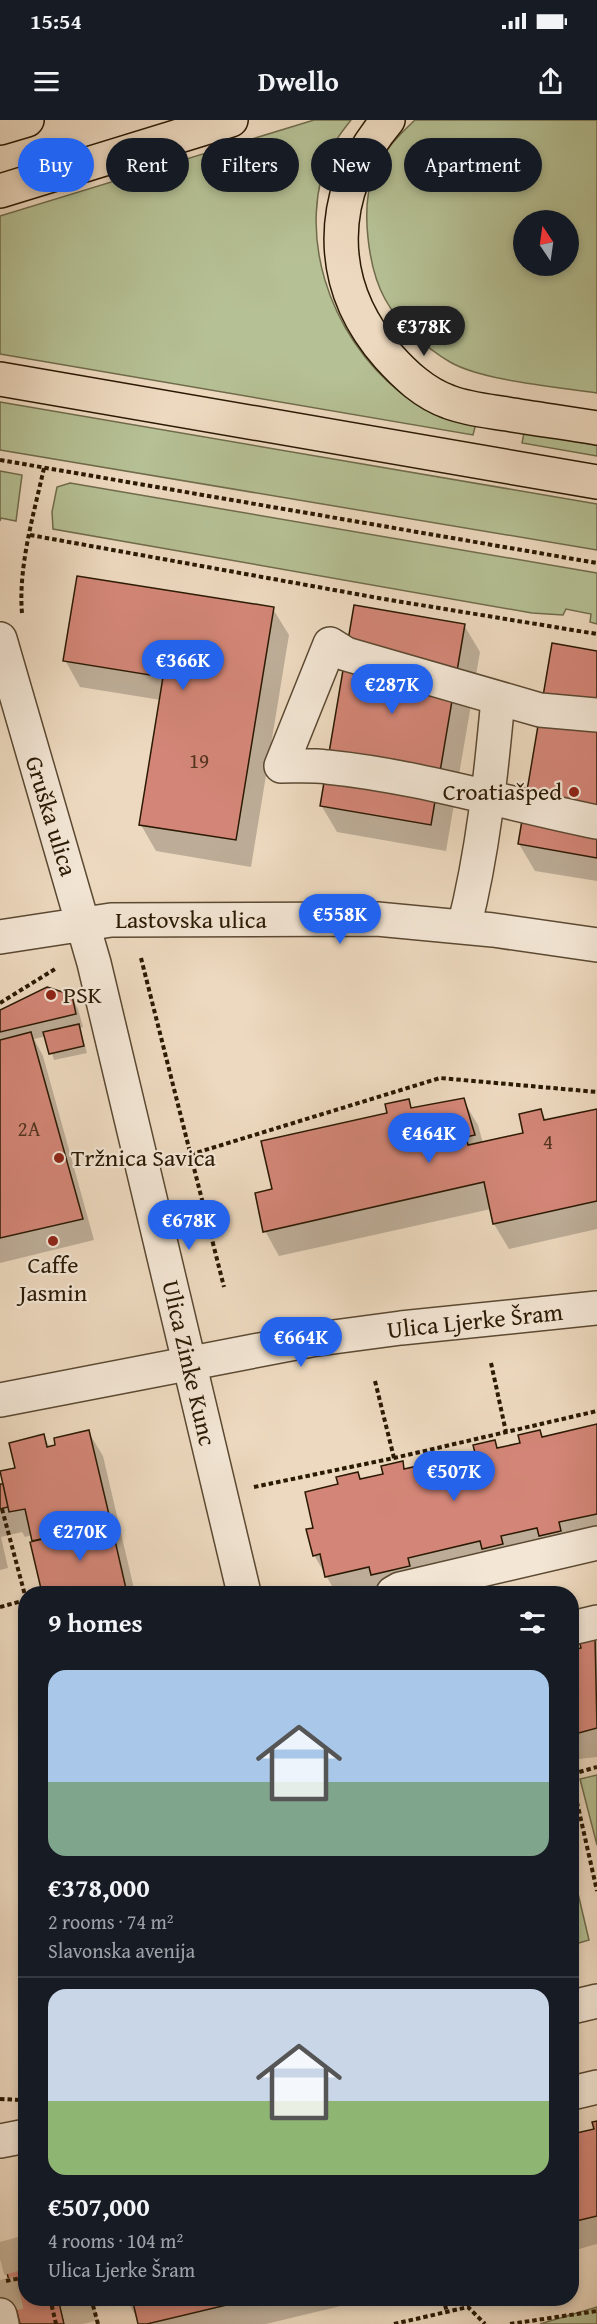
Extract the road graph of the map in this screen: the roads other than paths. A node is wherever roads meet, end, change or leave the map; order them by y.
1 (9, 120) edge
2 (27, 120) edge
3 (231, 120) edge
4 (388, 120) edge
5 (0, 128) edge
6 (0, 191) edge
7 (0, 379) edge
8 (597, 428) edge
9 (597, 482) edge
10 (0, 639) edge
11 (498, 699) junction
12 (597, 715) edge
13 (488, 798) junction
14 (597, 822) edge
15 (84, 922) junction
16 (464, 927) junction
17 (0, 938) edge
18 (597, 945) edge
19 (597, 1308) edge
20 (189, 1363) junction
21 (0, 1400) edge
22 (597, 1543) edge
23 (242, 1586) edge
24 (413, 1586) edge
25 (597, 1622) edge
26 (579, 1626) edge
27 (597, 2001) edge
28 (579, 2005) edge
29 (597, 2087) edge
30 (579, 2091) edge
31 (18, 2138) edge
32 (0, 2141) edge
33 (0, 2315) edge
34 (2, 2324) edge

1 - 5 main road
2 - 5 main road
3 - 6 main road
4 - 8 main road
7 - 9 main road
10 - 15 street, Gruška ulica
11 - 12 street
11 - 13 street
11 - 13 street
13 - 14 street
13 - 16 street
15 - 16 street, Lastovska ulica
15 - 17 street, Lastovska ulica
15 - 20 street, Ulica Zinke Kunc
16 - 18 street, Lastovska ulica
19 - 20 street, Ulica Ljerke Šram
20 - 21 street, Ulica Ljerke Šram
20 - 23 street, Ulica Zinke Kunc
22 - 24 street
25 - 26 street
27 - 28 street
29 - 30 street
31 - 32 street
33 - 34 street

